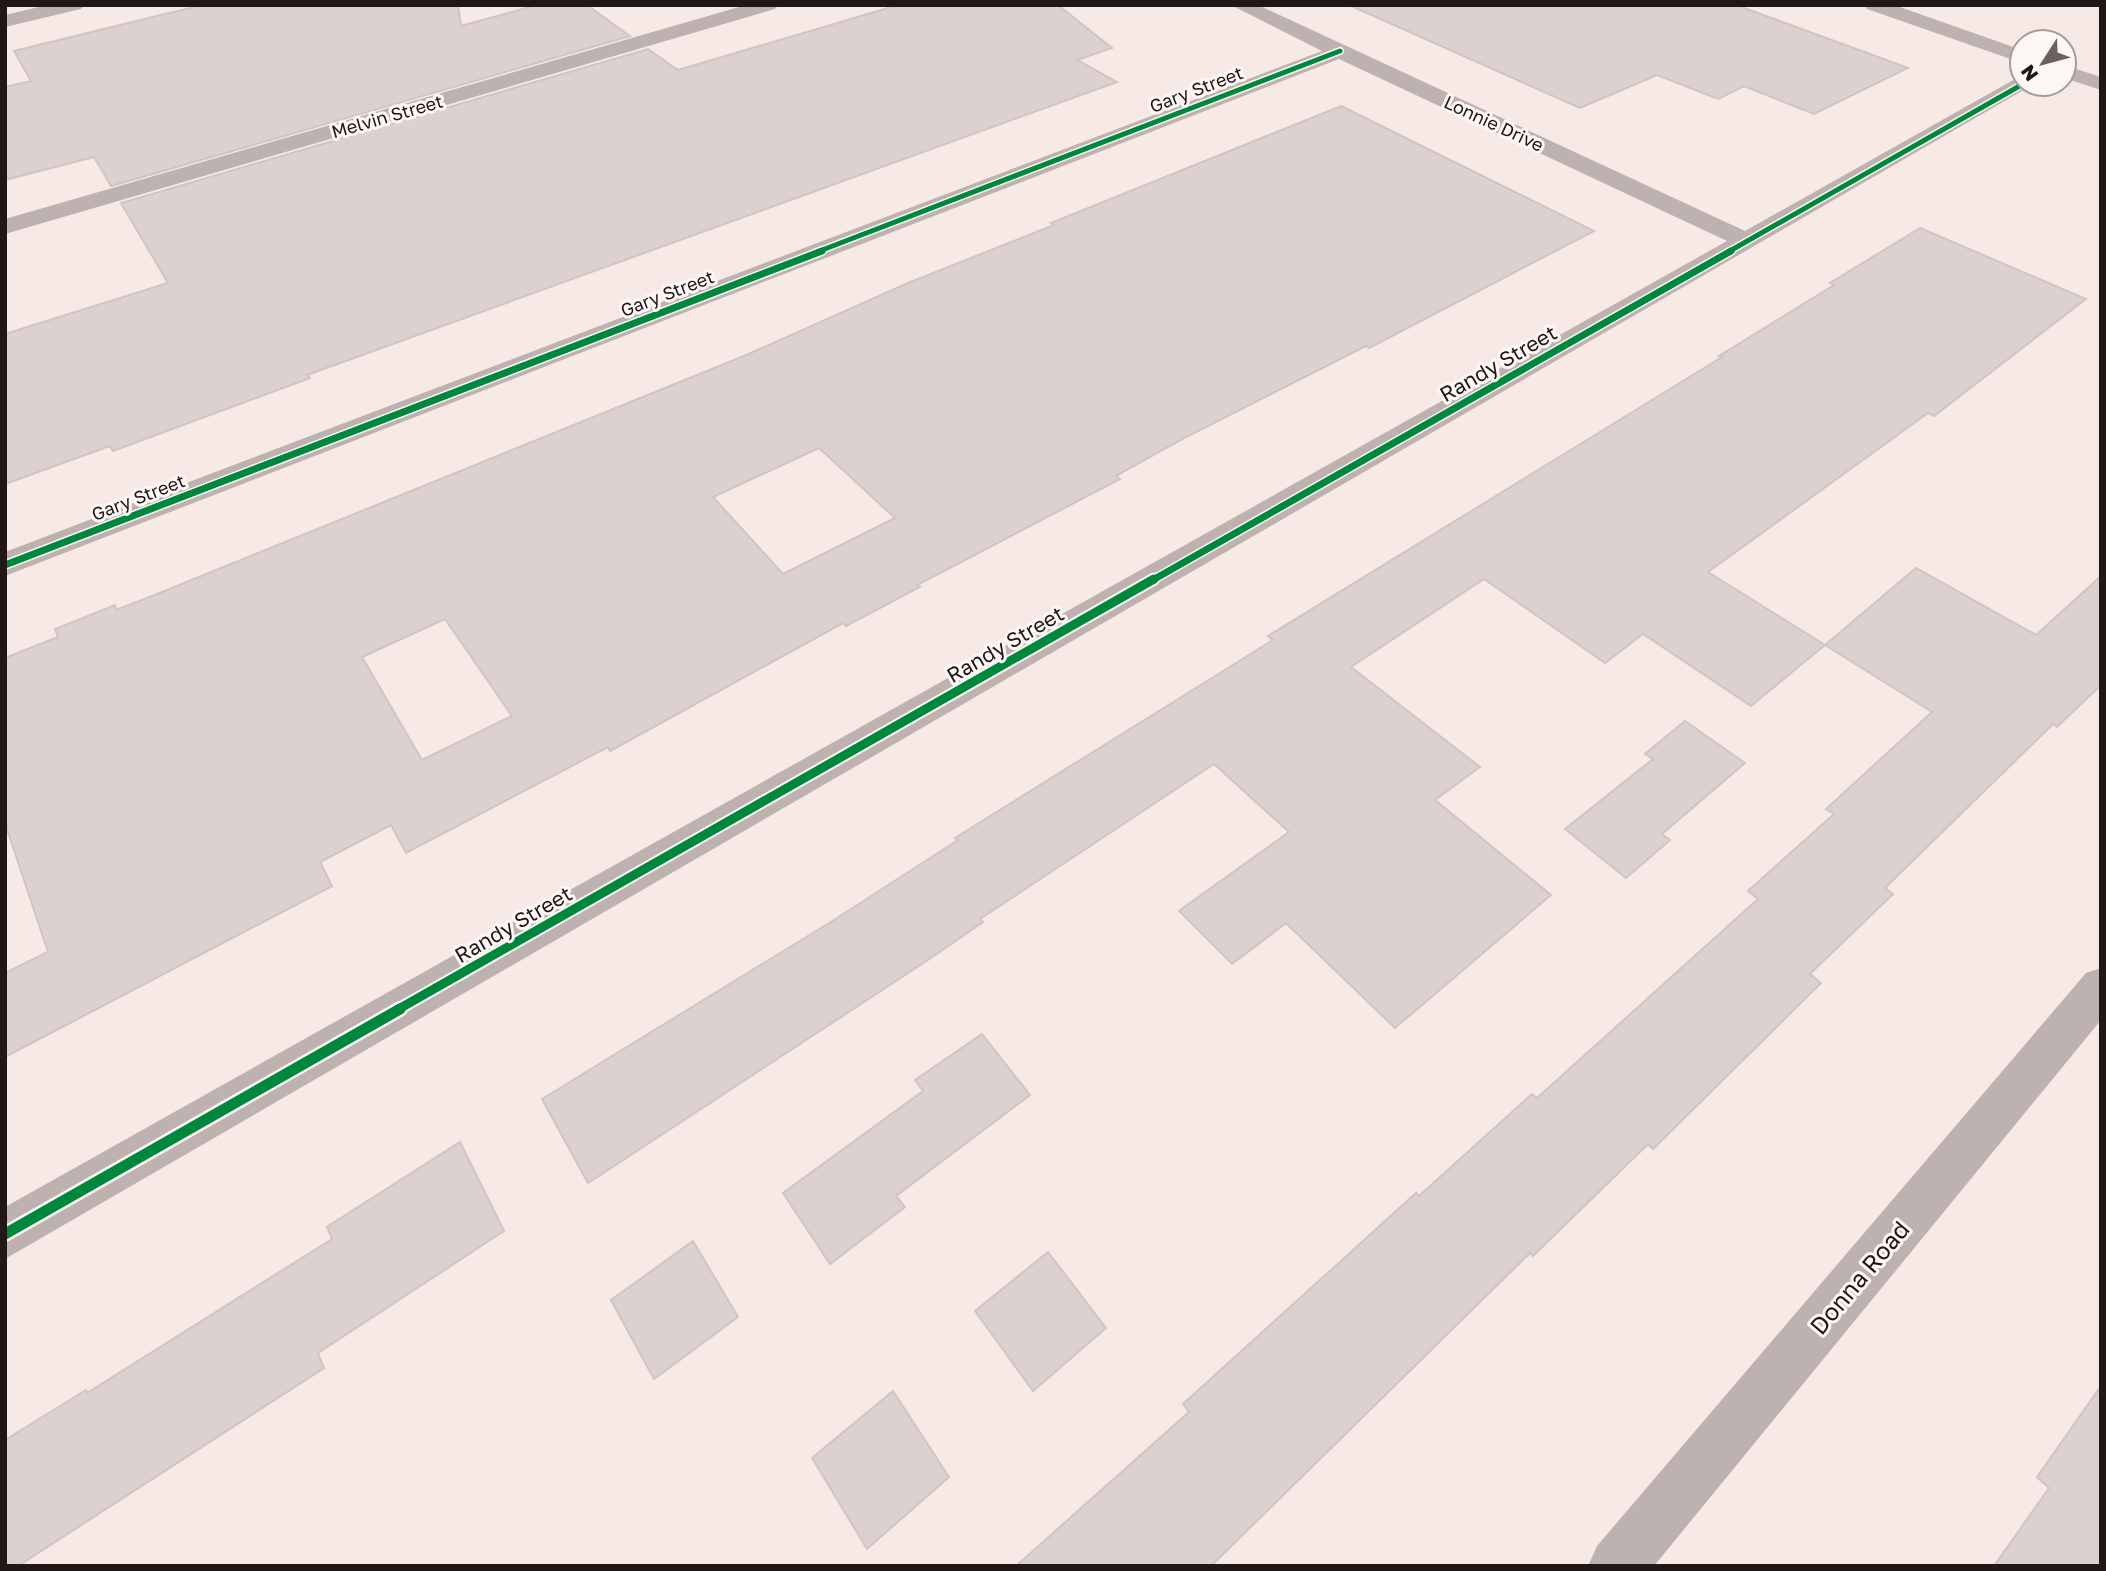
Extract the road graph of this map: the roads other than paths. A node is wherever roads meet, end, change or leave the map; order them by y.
1 (73, 5) edge
2 (768, 5) edge
3 (1241, 5) edge
4 (1874, 5) edge
5 (5, 21) edge
6 (1340, 51) junction
7 (2008, 52) edge
8 (2078, 76) edge
9 (2101, 84) edge
10 (2008, 92) edge
11 (5, 227) edge
12 (1747, 241) junction
13 (5, 565) edge
14 (2101, 988) edge
15 (5, 1234) edge
16 (1618, 1566) edge

1 - 5 street
2 - 11 street, Melvin Street
3 - 6 street, Lonnie Drive
4 - 7 street
6 - 12 street, Lonnie Drive
6 - 13 street, Gary Street
8 - 9 street
10 - 12 street, Randy Street
12 - 15 street, Randy Street
14 - 16 street, Donna Road

